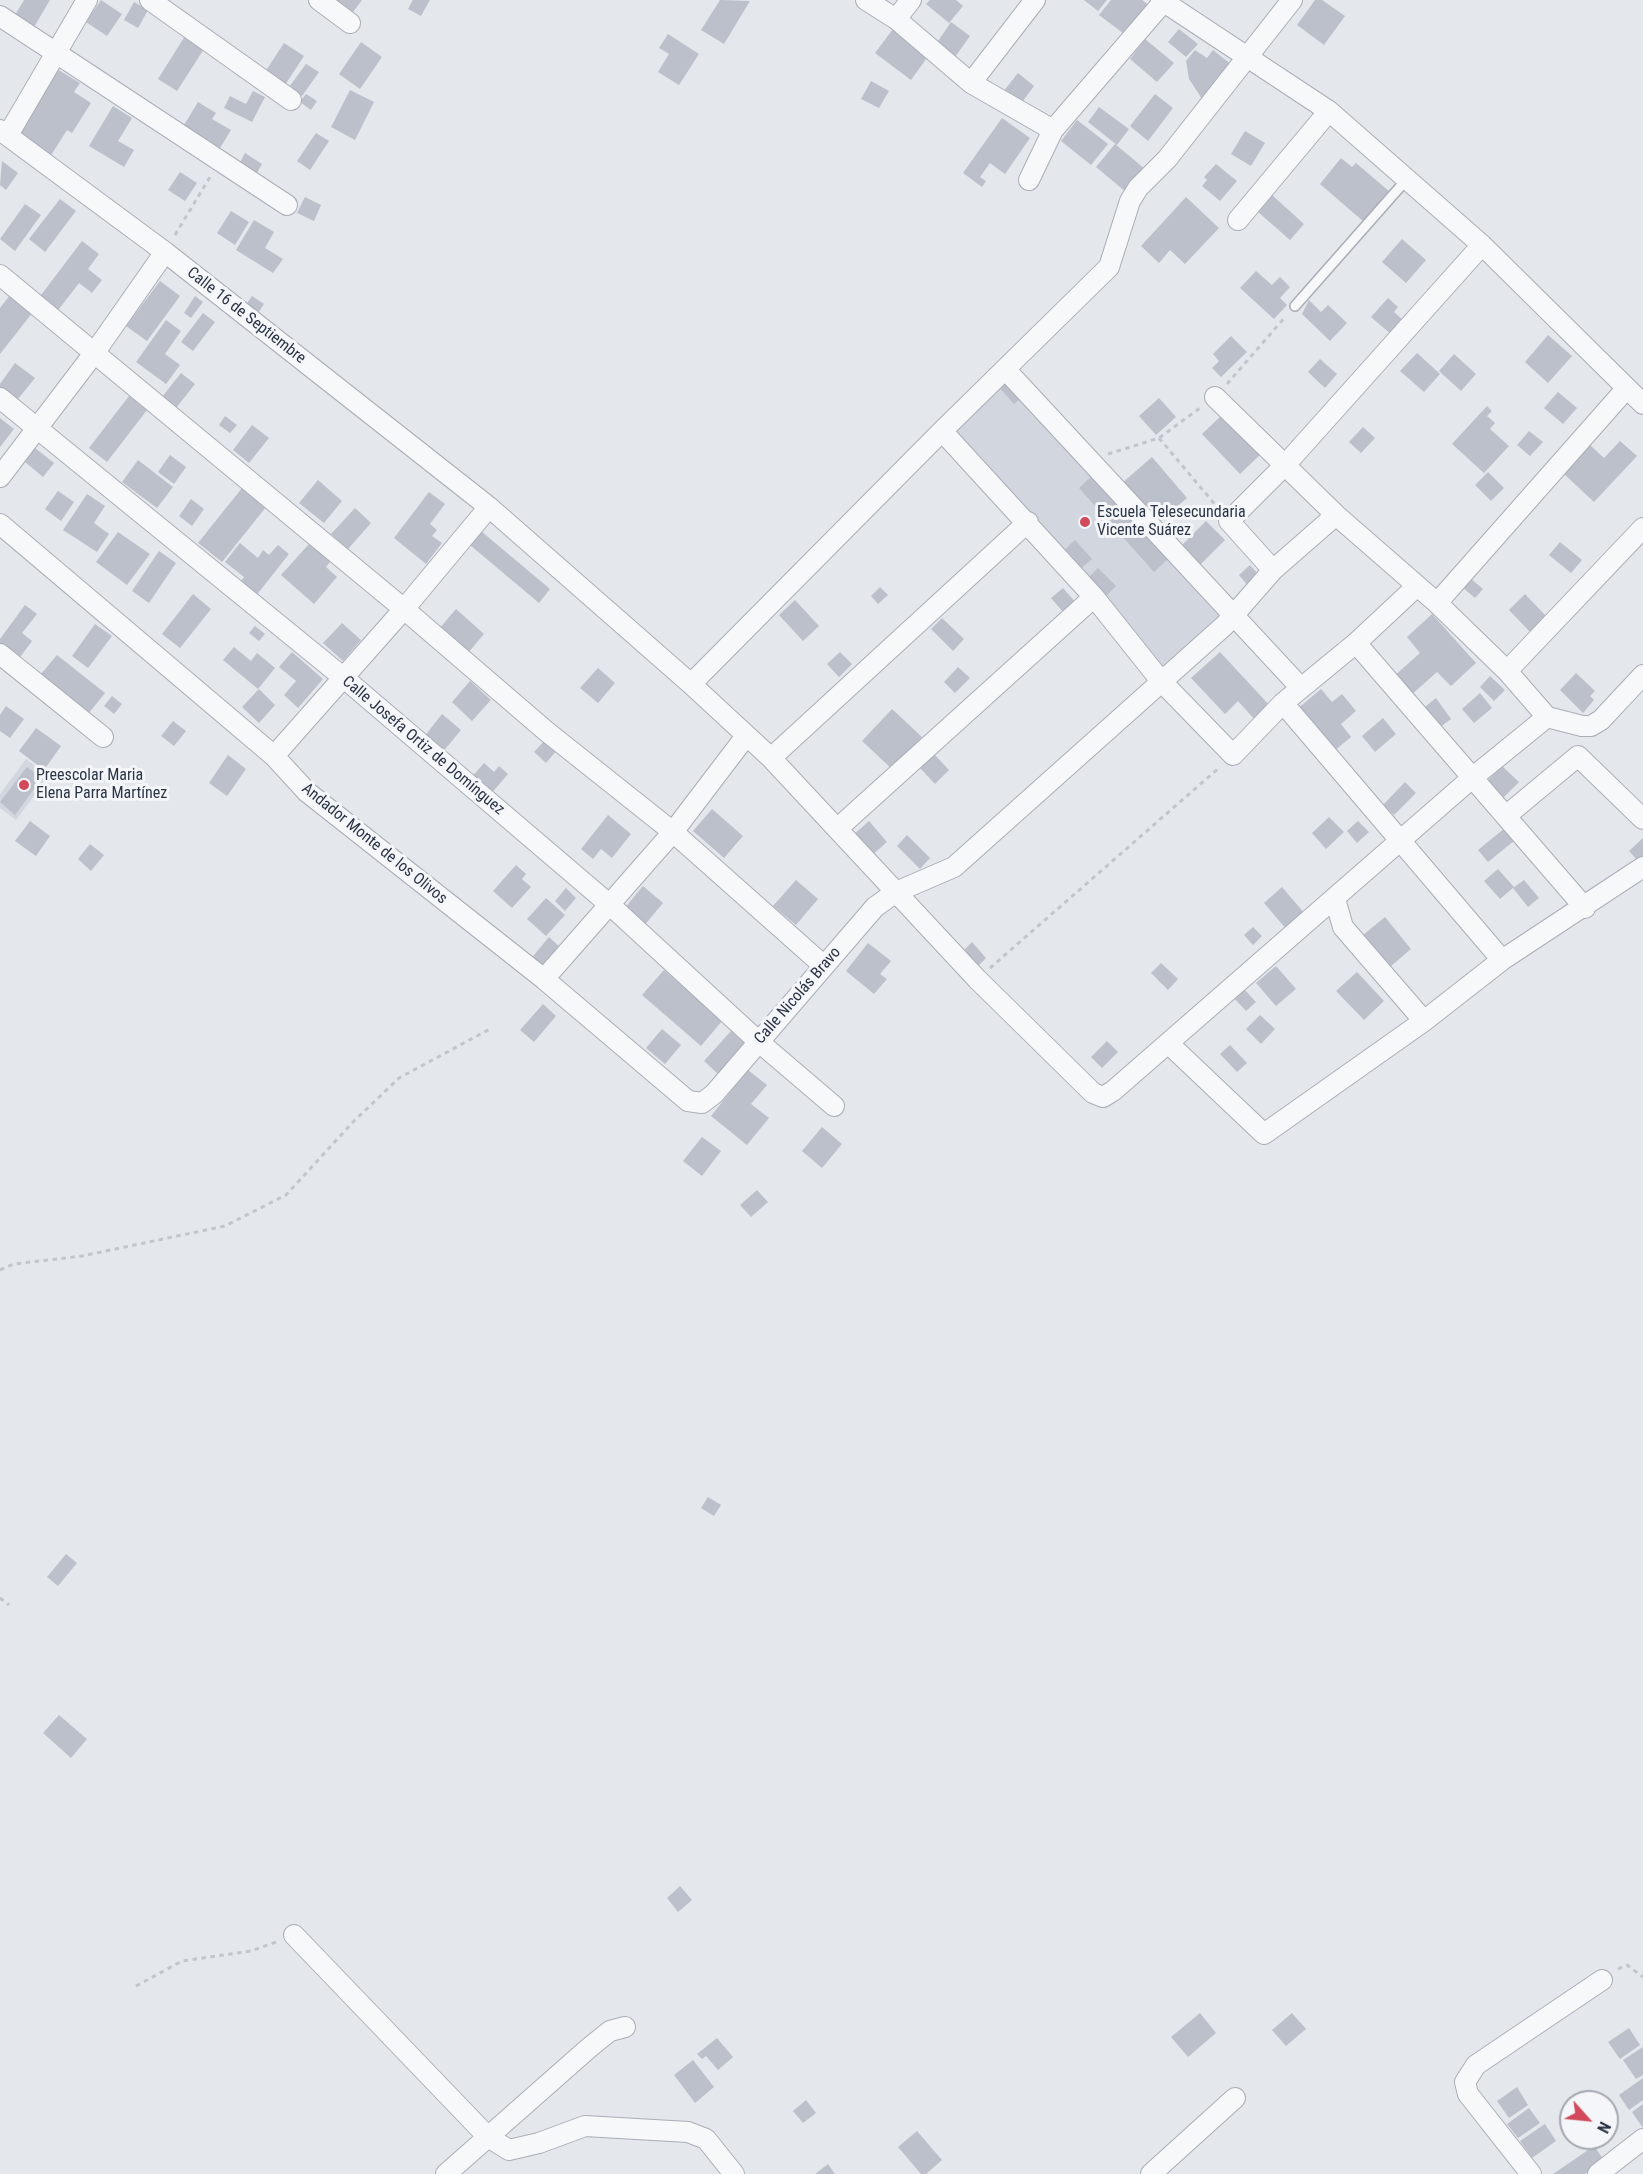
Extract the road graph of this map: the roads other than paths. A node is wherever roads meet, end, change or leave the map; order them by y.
1 (87, 0) edge
2 (150, 0) edge
3 (320, 0) edge
4 (866, 0) edge
5 (911, 0) edge
6 (1035, 0) edge
7 (1292, 0) edge
8 (1163, 1) edge
9 (0, 16) edge
10 (896, 19) junction
11 (350, 23) dead end
12 (55, 51) junction
13 (1246, 58) junction
14 (971, 83) junction
15 (291, 100) dead end
16 (1329, 111) junction
17 (1053, 129) junction
18 (4, 132) edge
19 (1407, 179) junction
20 (1029, 180) dead end
21 (287, 205) dead end
22 (1238, 220) dead end
23 (1482, 245) junction
24 (165, 252) junction
25 (0, 274) edge
26 (1295, 306) dead end
27 (95, 352) junction
28 (1005, 369) junction
29 (1626, 389) junction
30 (1215, 397) dead end
31 (0, 398) edge
32 (1643, 404) edge
33 (38, 427) junction
34 (942, 431) junction
35 (1286, 464) junction
36 (0, 477) edge
37 (489, 507) junction
38 (1336, 514) junction
39 (1028, 522) junction
40 (0, 524) edge
41 (1643, 528) edge
42 (1274, 570) junction
43 (1417, 586) junction
44 (1094, 597) junction
45 (1437, 603) junction
46 (404, 609) junction
47 (1233, 615) junction
48 (1356, 643) junction
49 (0, 654) edge
50 (1507, 671) junction
51 (1643, 675) edge
52 (344, 678) junction
53 (1161, 681) junction
54 (691, 684) junction
55 (1301, 688) junction
56 (1283, 703) junction
57 (1547, 717) junction
58 (746, 736) junction
59 (103, 737) dead end
60 (274, 756) junction
61 (771, 758) junction
62 (1472, 778) junction
63 (1507, 815) junction
64 (1643, 819) edge
65 (837, 829) junction
66 (673, 832) junction
67 (1401, 840) junction
68 (1643, 867) edge
69 (896, 892) junction
70 (1335, 899) junction
71 (610, 904) junction
72 (1585, 908) junction
73 (1502, 960) junction
74 (824, 966) junction
75 (544, 979) junction
76 (1424, 1022) junction
77 (759, 1042) junction
78 (1168, 1043) junction
79 (702, 1103) joint
80 (834, 1106) dead end
81 (294, 1935) road end
82 (1602, 1980) road end
83 (625, 2027) dead end
84 (1235, 2098) dead end
85 (488, 2137) junction
86 (1643, 2139) edge
87 (446, 2174) edge
88 (734, 2174) edge
89 (1151, 2174) edge
90 (1532, 2174) edge
91 (1598, 2174) edge

1 - 12 street
2 - 15 street
3 - 11 street
4 - 10 street
5 - 10 street
6 - 14 street
7 - 13 street
8 - 13 street
8 - 17 street
9 - 12 street
10 - 14 street
12 - 18 street
12 - 21 street
13 - 16 street
13 - 28 street
14 - 17 street
16 - 19 street
16 - 22 street
17 - 20 street
18 - 24 street, Calle 16 de Septiembre
19 - 23 street
19 - 26 lane
23 - 29 street
23 - 35 street
24 - 27 street
24 - 37 street, Calle 16 de Septiembre
25 - 27 street
27 - 33 street
27 - 46 street
28 - 34 street
28 - 47 street
29 - 32 street
29 - 45 street
30 - 35 street
31 - 33 street, Calle Josefa Ortiz de Domínguez
33 - 36 street
33 - 52 street, Calle Josefa Ortiz de Domínguez
34 - 39 street
34 - 54 street
35 - 38 street
35 - 42 street
37 - 46 street
37 - 54 street, Calle 16 de Septiembre
38 - 42 street, Calle Nicolás Bravo
38 - 43 street
39 - 44 street
39 - 61 street
40 - 60 street, Andador Monte de los Olivos
41 - 50 street
42 - 47 street, Calle Nicolás Bravo
43 - 45 street
43 - 48 street
44 - 53 street
44 - 65 street
45 - 50 street
46 - 52 street
46 - 66 street
47 - 53 street, Calle Nicolás Bravo
47 - 55 street
48 - 55 street
48 - 62 street
49 - 59 street
50 - 57 street
51 - 57 street
52 - 60 street
52 - 71 street, Calle Josefa Ortiz de Domínguez
53 - 56 street
53 - 69 street, Calle Nicolás Bravo
54 - 58 street, Calle 16 de Septiembre
55 - 56 street
56 - 67 street
57 - 62 street
58 - 61 street, Calle 16 de Septiembre
58 - 66 street
60 - 75 street, Andador Monte de los Olivos
61 - 65 street, Calle 16 de Septiembre
62 - 63 street
62 - 67 street
63 - 64 street
63 - 72 street
65 - 69 street, Calle 16 de Septiembre
66 - 71 street
66 - 74 street
67 - 70 street
67 - 73 street
68 - 72 street
69 - 74 street, Calle Nicolás Bravo
69 - 78 street, Calle 16 de Septiembre
70 - 76 street
70 - 78 street
71 - 75 street
71 - 77 street, Calle Josefa Ortiz de Domínguez
72 - 73 street
73 - 76 street
74 - 77 street, Calle Nicolás Bravo
75 - 79 street, Andador Monte de los Olivos
76 - 78 street
77 - 79 street, Calle Nicolás Bravo
77 - 80 street, Calle Josefa Ortiz de Domínguez
81 - 85 street
82 - 90 street
83 - 85 street
84 - 89 street
85 - 87 street
85 - 88 street
86 - 91 street

